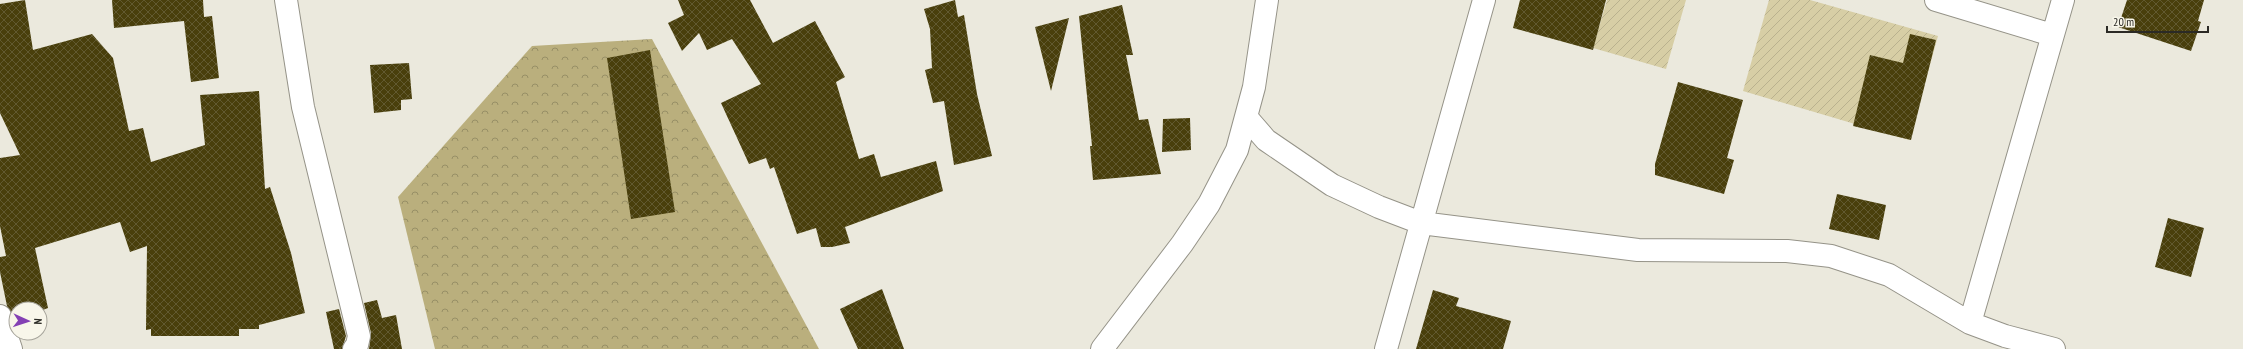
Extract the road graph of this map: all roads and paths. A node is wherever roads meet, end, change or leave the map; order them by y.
1 (286, 0) edge
2 (1267, 0) edge
3 (1484, 0) edge
4 (1936, 0) edge
5 (2063, 0) edge
6 (2052, 36) junction
7 (1247, 118) junction
8 (1421, 223) junction
9 (0, 316) edge
10 (1970, 323) junction
11 (11, 349) edge
12 (354, 349) edge
13 (1102, 349) edge
14 (1386, 349) edge
15 (2054, 349) edge

1 - 12 street
2 - 7 street
3 - 8 street
4 - 6 street
5 - 6 street
6 - 10 street
7 - 8 street
7 - 13 street
8 - 10 street
8 - 14 street
9 - 11 street
10 - 15 street

